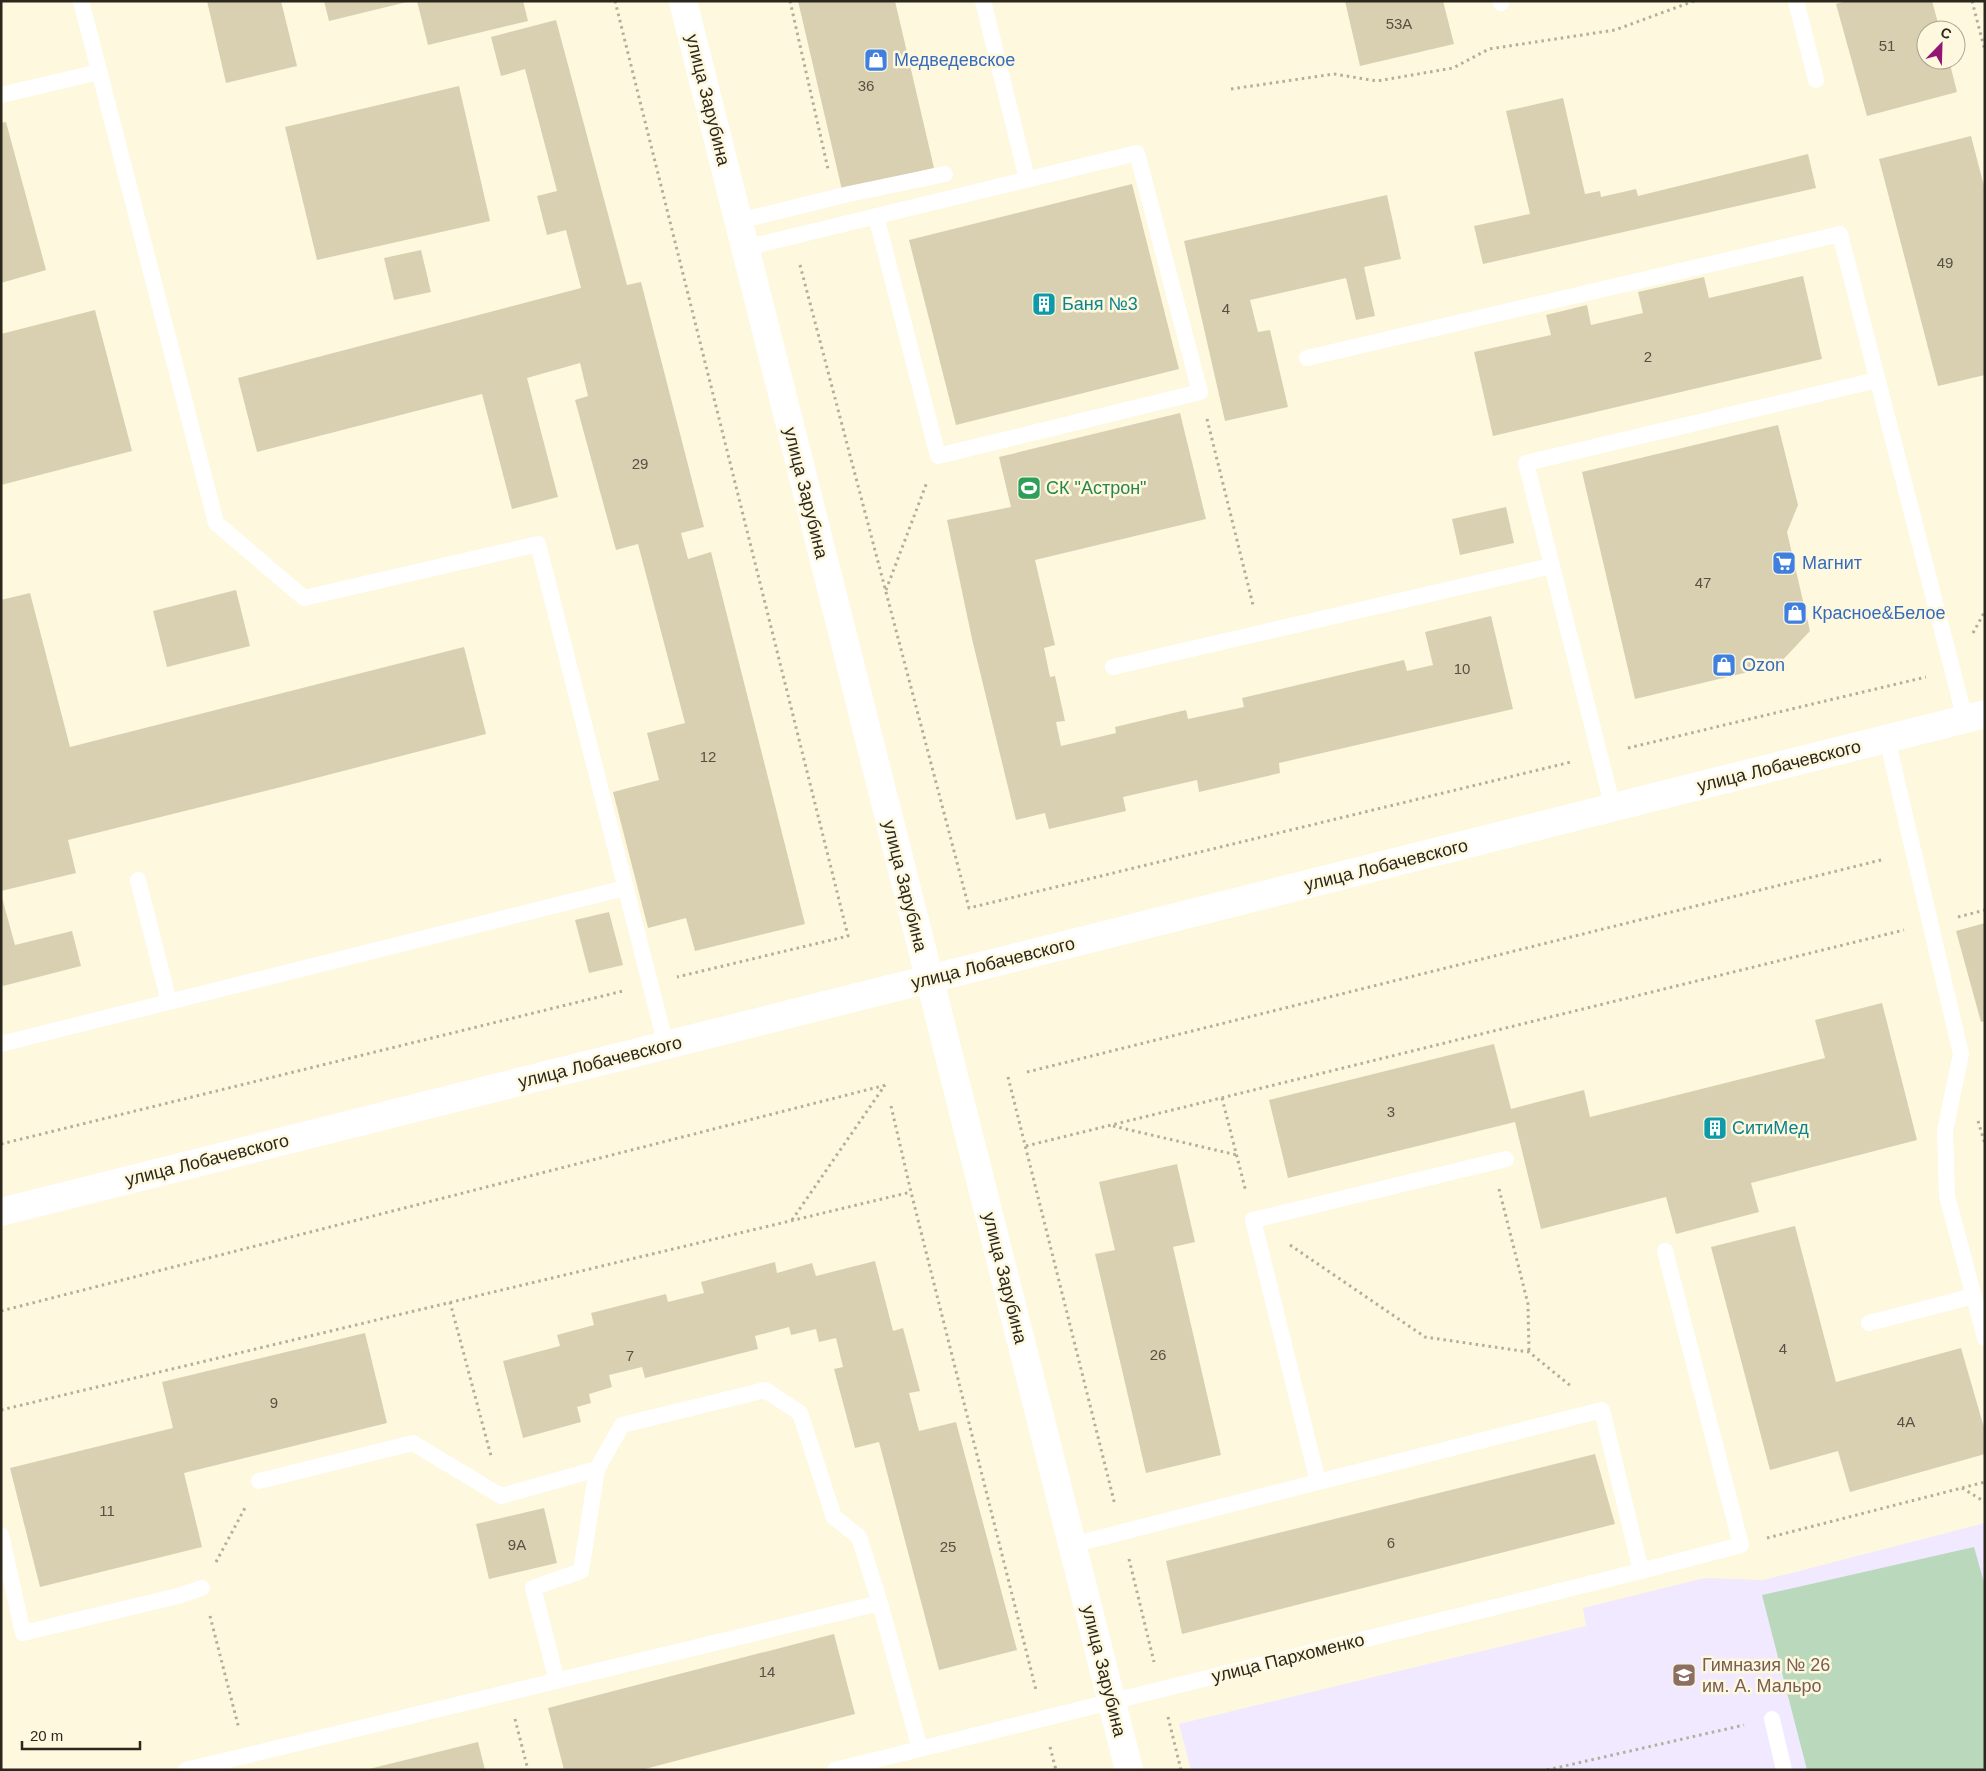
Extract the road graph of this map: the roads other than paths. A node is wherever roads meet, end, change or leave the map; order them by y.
1 (81, 1) edge
2 (683, 1) edge
3 (983, 1) edge
4 (1796, 1) edge
5 (99, 72) junction
6 (1816, 80) dead end
7 (1, 95) edge
8 (945, 174) dead end
9 (1027, 179) junction
10 (876, 216) junction
11 (738, 220) junction
12 (745, 248) junction
13 (1307, 358) dead end
14 (1877, 380) junction
15 (1551, 566) junction
16 (1113, 667) dead end
17 (1975, 717) edge
18 (1887, 739) junction
19 (1613, 808) junction
20 (138, 880) dead end
21 (625, 888) junction
22 (929, 979) junction
23 (169, 1002) junction
24 (1, 1044) edge
25 (666, 1046) junction
26 (1499, 1161) road end
27 (1, 1212) edge
28 (1665, 1251) dead end
29 (1974, 1296) junction
30 (1869, 1323) dead end
31 (1985, 1338) edge
32 (597, 1469) junction
33 (259, 1481) road end
34 (1318, 1482) junction
35 (1, 1535) edge
36 (1072, 1545) junction
37 (1642, 1571) junction
38 (202, 1588) road end
39 (880, 1603) junction
40 (557, 1681) junction
41 (1111, 1702) junction
42 (1772, 1719) road end
43 (920, 1749) junction
44 (186, 1770) edge
45 (834, 1770) edge
46 (1129, 1770) edge
47 (1784, 1770) edge

1 - 5 lane
2 - 11 street, улица Зарубина
3 - 9 lane
4 - 6 lane
5 - 7 lane
5 - 21 lane
8 - 11 lane
9 - 10 lane
9 - 10 lane
10 - 12 lane
11 - 12 street, улица Зарубина
12 - 22 street, улица Зарубина
13 - 14 lane
14 - 15 lane
14 - 17 lane
15 - 16 lane
15 - 19 lane
17 - 18 street, улица Лобачевского
18 - 19 street, улица Лобачевского
18 - 29 lane
19 - 22 street, улица Лобачевского
20 - 23 lane
21 - 23 lane
21 - 25 lane
22 - 25 street, улица Лобачевского
22 - 36 street, улица Зарубина
23 - 24 lane
25 - 27 street, улица Лобачевского
26 - 34 lane
28 - 37 lane, улица Пархоменко
29 - 30 lane
29 - 31 lane
32 - 33 lane
32 - 39 lane
32 - 40 lane
34 - 36 lane
34 - 37 lane
35 - 38 lane
36 - 41 street, улица Зарубина
37 - 41 lane, улица Пархоменко
39 - 40 lane
39 - 43 lane
40 - 44 lane
41 - 43 lane, улица Пархоменко
41 - 46 street, улица Зарубина
42 - 47 lane
43 - 45 lane, улица Пархоменко

